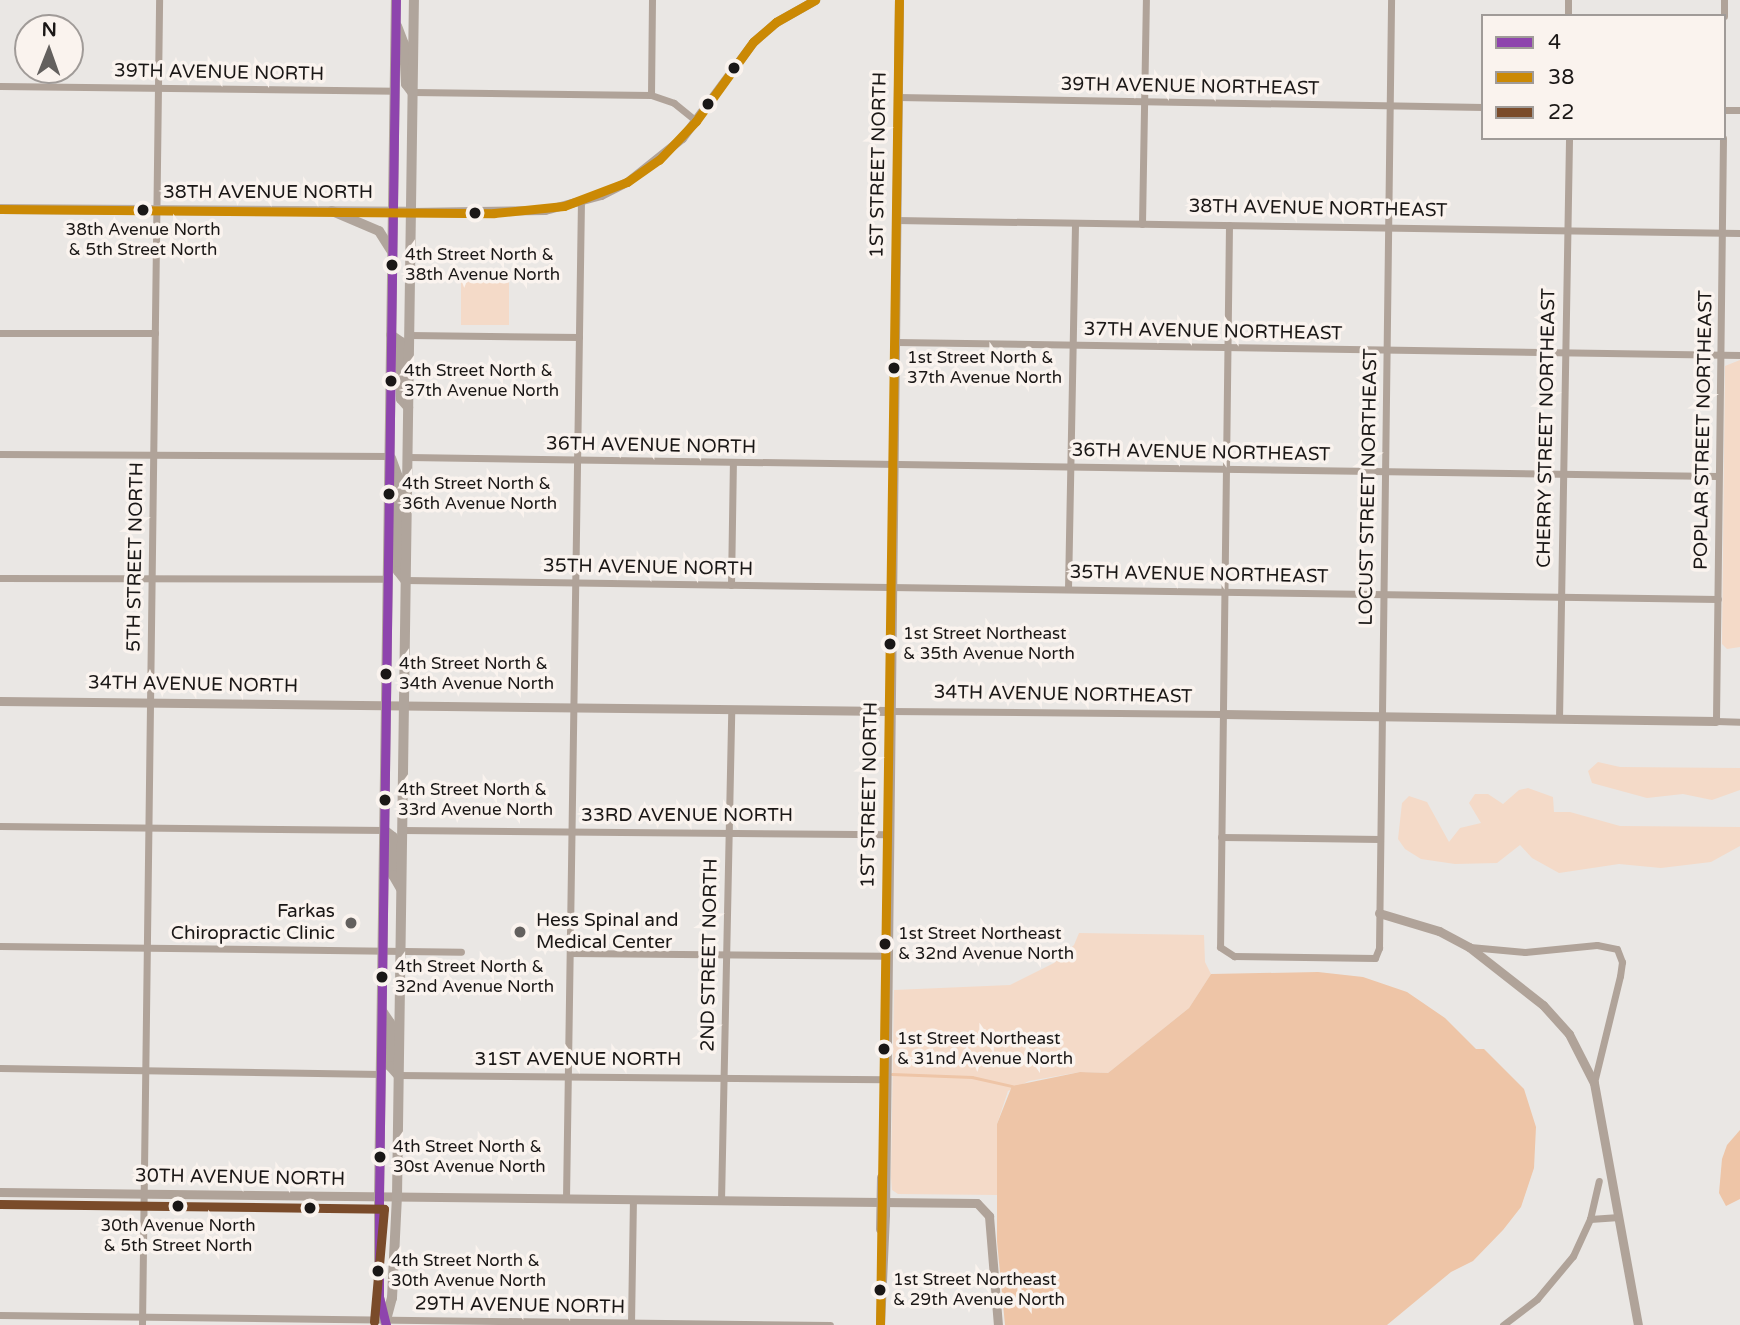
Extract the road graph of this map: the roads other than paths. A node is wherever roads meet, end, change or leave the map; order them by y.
1 (159, 0) edge
2 (396, 0) edge
3 (414, 0) edge
4 (652, 0) edge
5 (815, 0) edge
6 (899, 0) edge
7 (1146, 0) edge
8 (1391, 0) edge
9 (396, 24) junction
10 (0, 86) edge
11 (159, 88) junction
12 (395, 91) junction
13 (412, 92) junction
14 (651, 95) junction
15 (897, 97) junction
16 (1143, 102) junction
17 (1390, 106) junction
18 (1481, 107) edge
19 (696, 121) junction
20 (1569, 140) edge
21 (1723, 140) edge
22 (581, 201) junction
23 (0, 209) edge
24 (157, 211) junction
25 (332, 211) junction
26 (394, 211) junction
27 (411, 212) junction
28 (895, 220) junction
29 (1075, 223) junction
30 (1142, 224) junction
31 (1229, 225) junction
32 (1389, 227) junction
33 (1565, 229) junction
34 (1721, 233) junction
35 (1740, 233) edge
36 (393, 252) junction
37 (0, 333) edge
38 (155, 333) junction
39 (391, 335) junction
40 (409, 335) junction
41 (579, 337) junction
42 (896, 342) junction
43 (1073, 345) junction
44 (1229, 347) junction
45 (1386, 350) junction
46 (1563, 352) junction
47 (1720, 355) junction
48 (1740, 355) edge
49 (408, 407) junction
50 (0, 454) edge
51 (153, 455) junction
52 (390, 456) junction
53 (408, 457) junction
54 (577, 460) junction
55 (733, 464) junction
56 (894, 465) junction
57 (1069, 467) junction
58 (1226, 470) junction
59 (1385, 472) junction
60 (1562, 474) junction
61 (1717, 476) junction
62 (0, 578) edge
63 (153, 579) junction
64 (388, 579) junction
65 (405, 580) junction
66 (575, 583) junction
67 (730, 585) junction
68 (891, 587) junction
69 (1068, 589) junction
70 (1224, 592) junction
71 (1384, 594) junction
72 (1560, 597) junction
73 (1718, 599) junction
74 (0, 701) edge
75 (149, 702) junction
76 (386, 705) junction
77 (404, 706) junction
78 (573, 708) junction
79 (731, 709) junction
80 (889, 711) junction
81 (1223, 714) junction
82 (1382, 717) junction
83 (1559, 719) junction
84 (1716, 721) junction
85 (1740, 722) edge
86 (0, 826) edge
87 (148, 827) junction
88 (384, 830) junction
89 (402, 830) junction
90 (571, 831) junction
91 (729, 831) junction
92 (887, 834) junction
93 (1222, 837) junction
94 (1380, 839) junction
95 (401, 889) junction
96 (1379, 913) junction
97 (0, 946) edge
98 (146, 947) junction
99 (1469, 947) junction
100 (382, 951) junction
101 (400, 952) junction
102 (461, 952) dead end
103 (570, 953) junction
104 (726, 955) junction
105 (885, 956) junction
106 (382, 1012) junction
107 (0, 1068) edge
108 (143, 1069) junction
109 (381, 1074) junction
110 (398, 1075) junction
111 (568, 1075) junction
112 (724, 1077) junction
113 (884, 1079) junction
114 (1594, 1083) junction
115 (1599, 1181) dead end
116 (0, 1192) edge
117 (143, 1194) junction
118 (379, 1197) junction
119 (397, 1197) junction
120 (566, 1199) junction
121 (633, 1200) junction
122 (721, 1201) junction
123 (881, 1202) junction
124 (1619, 1217) junction
125 (1590, 1219) junction
126 (0, 1315) edge
127 (1516, 1315) junction
128 (142, 1321) edge
129 (386, 1322) edge
130 (631, 1324) edge
131 (830, 1325) edge
132 (880, 1325) edge
133 (998, 1325) edge
134 (1503, 1325) edge
135 (1518, 1325) edge
136 (1638, 1325) edge

1 - 11 street, 5TH STREET NORTH
2 - 9 main road
3 - 13 main road
4 - 14 street
5 - 19 street
6 - 15 street, 1ST STREET NORTH
7 - 16 street
8 - 17 street, LOCUST STREET NORTHEAST
9 - 12 main road
9 - 13 main road
10 - 11 street, 39TH AVENUE NORTH
11 - 12 street, 39TH AVENUE NORTH
11 - 24 street, 5TH STREET NORTH
12 - 26 main road
13 - 14 street
13 - 27 main road
14 - 19 street
15 - 16 street, 39TH AVENUE NORTHEAST
15 - 28 street, 1ST STREET NORTH
16 - 17 street, 39TH AVENUE NORTHEAST
16 - 30 street
17 - 18 street, 39TH AVENUE NORTHEAST
17 - 32 street, LOCUST STREET NORTHEAST
19 - 22 street
20 - 33 street, CHERRY STREET NORTHEAST
21 - 34 street, POPLAR STREET NORTHEAST
22 - 27 street
22 - 41 street
23 - 24 main road, 38TH AVENUE NORTH
24 - 25 main road, 38TH AVENUE NORTH
24 - 38 street, 5TH STREET NORTH
25 - 26 main road, 38TH AVENUE NORTH
25 - 36 main road
26 - 27 main road, 38TH AVENUE NORTH
26 - 36 main road
27 - 40 main road
28 - 29 street, 38TH AVENUE NORTHEAST
28 - 42 street, 1ST STREET NORTH
29 - 30 street, 38TH AVENUE NORTHEAST
29 - 43 street
30 - 31 street, 38TH AVENUE NORTHEAST
31 - 32 street, 38TH AVENUE NORTHEAST
31 - 44 street
32 - 33 street, 38TH AVENUE NORTHEAST
32 - 45 street, LOCUST STREET NORTHEAST
33 - 34 street, 38TH AVENUE NORTHEAST
33 - 46 street, CHERRY STREET NORTHEAST
34 - 35 street, 38TH AVENUE NORTHEAST
34 - 47 street, POPLAR STREET NORTHEAST
36 - 39 main road
37 - 38 street
38 - 51 street, 5TH STREET NORTH
39 - 49 main road
39 - 52 main road
40 - 41 street
40 - 49 main road
41 - 54 street
42 - 43 street, 37TH AVENUE NORTHEAST
42 - 56 street, 1ST STREET NORTH
43 - 44 street, 37TH AVENUE NORTHEAST
43 - 57 street
44 - 45 street, 37TH AVENUE NORTHEAST
44 - 58 street
45 - 46 street, 37TH AVENUE NORTHEAST
45 - 59 street, LOCUST STREET NORTHEAST
46 - 47 street, 37TH AVENUE NORTHEAST
46 - 60 street, CHERRY STREET NORTHEAST
47 - 48 street, 37TH AVENUE NORTHEAST
47 - 61 street, POPLAR STREET NORTHEAST
49 - 53 main road
50 - 51 street
51 - 52 street
51 - 63 street, 5TH STREET NORTH
52 - 64 main road
52 - 65 main road
53 - 54 street, 36TH AVENUE NORTH
53 - 65 main road
54 - 55 street, 36TH AVENUE NORTH
54 - 66 street
55 - 56 street, 36TH AVENUE NORTH
55 - 67 street
56 - 57 street, 36TH AVENUE NORTHEAST
56 - 68 street, 1ST STREET NORTH
57 - 58 street, 36TH AVENUE NORTHEAST
57 - 69 street
58 - 59 street, 36TH AVENUE NORTHEAST
58 - 70 street
59 - 60 street, 36TH AVENUE NORTHEAST
59 - 71 street, LOCUST STREET NORTHEAST
60 - 61 street, 36TH AVENUE NORTHEAST
60 - 72 street, CHERRY STREET NORTHEAST
61 - 73 street, POPLAR STREET NORTHEAST
62 - 63 street
63 - 64 street
63 - 75 street, 5TH STREET NORTH
64 - 76 main road
65 - 66 street, 35TH AVENUE NORTH
65 - 77 main road
66 - 67 street, 35TH AVENUE NORTH
66 - 78 street
67 - 68 street, 35TH AVENUE NORTH
68 - 69 street, 35TH AVENUE NORTHEAST
68 - 80 street, 1ST STREET NORTH
69 - 70 street, 35TH AVENUE NORTHEAST
70 - 71 street, 35TH AVENUE NORTHEAST
70 - 81 street
71 - 72 street, 35TH AVENUE NORTHEAST
71 - 82 street, LOCUST STREET NORTHEAST
72 - 73 street, 35TH AVENUE NORTHEAST
72 - 83 street, CHERRY STREET NORTHEAST
73 - 84 street, POPLAR STREET NORTHEAST
74 - 75 street, 34TH AVENUE NORTH
75 - 76 street, 34TH AVENUE NORTH
75 - 87 street, 5TH STREET NORTH
76 - 77 street, 34TH AVENUE NORTHEAST
76 - 88 main road
77 - 78 street, 34TH AVENUE NORTHEAST
77 - 89 main road
78 - 79 street, 34TH AVENUE NORTHEAST
78 - 90 street
79 - 80 street, 34TH AVENUE NORTHEAST
79 - 91 street, 2ND STREET NORTH
80 - 81 street, 34TH AVENUE NORTHEAST
80 - 92 street, 1ST STREET NORTH
81 - 82 street, 34TH AVENUE NORTHEAST
81 - 93 street
82 - 83 street, 34TH AVENUE NORTHEAST
82 - 94 street, LOCUST STREET NORTHEAST
83 - 84 street, 34TH AVENUE NORTHEAST
84 - 85 street, 34TH AVENUE NORTHEAST
86 - 87 street
87 - 88 street
87 - 98 street, 5TH STREET NORTH
88 - 95 main road
88 - 100 main road
89 - 90 street, 33RD AVENUE NORTH
89 - 95 main road
90 - 91 street, 33RD AVENUE NORTH
90 - 103 street
91 - 92 street, 33RD AVENUE NORTH
91 - 104 street, 2ND STREET NORTH
92 - 105 street, 1ST STREET NORTH
93 - 94 street
93 - 96 street, LOCUST STREET NORTHEAST
94 - 96 street, LOCUST STREET NORTHEAST
95 - 101 main road
96 - 99 street
97 - 98 street
98 - 100 street
98 - 108 street, 5TH STREET NORTH
99 - 114 street
99 - 114 street
100 - 101 street
100 - 106 main road
101 - 102 street
101 - 110 main road
103 - 104 street
103 - 111 street
104 - 105 street
104 - 112 street, 2ND STREET NORTH
105 - 113 street, 1ST STREET NORTH
106 - 109 main road
106 - 110 main road
107 - 108 street
108 - 109 street
108 - 117 street, 5TH STREET NORTH
109 - 118 main road
110 - 111 street, 31ST AVENUE NORTH
110 - 119 main road
111 - 112 street, 31ST AVENUE NORTH
111 - 120 street
112 - 113 street, 31ST AVENUE NORTH
112 - 122 street, 2ND STREET NORTH
113 - 123 street, 1ST STREET NORTH
114 - 124 street
115 - 125 street
116 - 117 street, 30TH AVENUE NORTH
117 - 118 street, 30TH AVENUE NORTH
117 - 128 street, 5TH STREET NORTH
118 - 119 street, 30TH AVENUE NORTH
118 - 129 main road
119 - 120 street, 30TH AVENUE NORTH
119 - 129 main road
120 - 121 street, 30TH AVENUE NORTH
121 - 122 street, 30TH AVENUE NORTH
121 - 130 street
122 - 123 street, 30TH AVENUE NORTH
123 - 132 street, 1ST STREET NORTH
123 - 133 street
124 - 125 street
124 - 136 street
125 - 127 street
126 - 128 street, 29TH AVENUE NORTH
127 - 134 street
127 - 135 street
128 - 129 street, 29TH AVENUE NORTH
129 - 130 street, 29TH AVENUE NORTH
130 - 131 street, 29TH AVENUE NORTH

